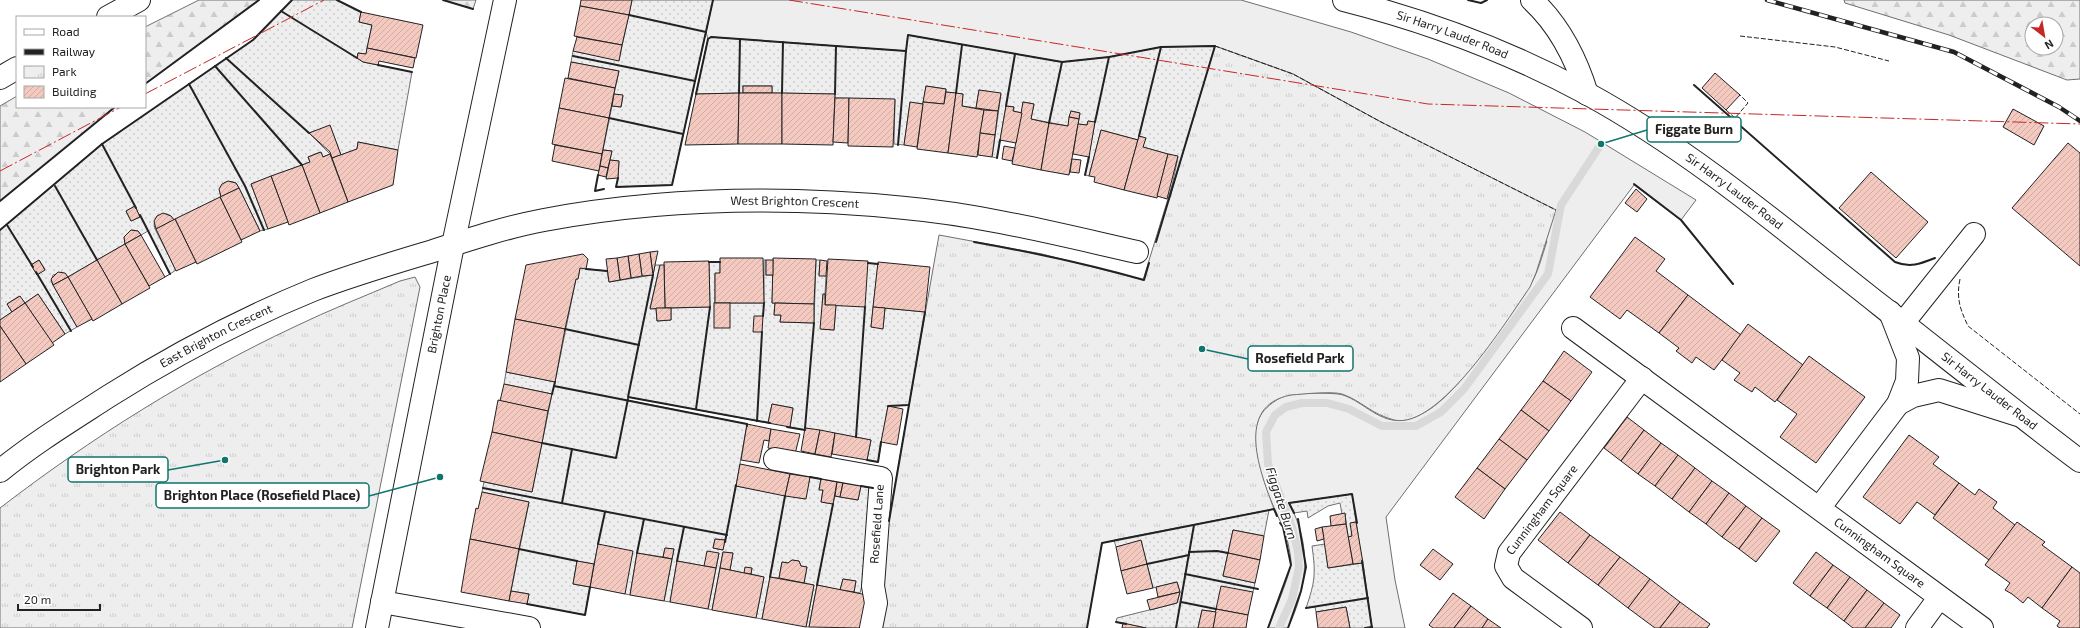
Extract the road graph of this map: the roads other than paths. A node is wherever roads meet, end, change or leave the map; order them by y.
1 (139, 0) edge
2 (505, 0) edge
3 (1344, 0) edge
4 (1532, 0) edge
5 (110, 16) edge
6 (16, 69) edge
7 (0, 78) edge
8 (1587, 94) junction
9 (1974, 234) dead end
10 (453, 245) junction
11 (1137, 252) dead end
12 (1897, 318) junction
13 (1573, 328) dead end
14 (1642, 378) junction
15 (1898, 404) junction
16 (2018, 415) junction
17 (775, 459) dead end
18 (2080, 461) edge
19 (0, 471) edge
20 (1820, 507) junction
21 (1939, 598) junction
22 (382, 602) junction
23 (377, 628) edge
24 (529, 628) edge
25 (872, 628) edge
26 (1581, 628) edge
27 (1917, 628) edge
28 (1982, 628) edge

1 - 5 street
2 - 10 street, Brighton Place
3 - 8 street, Sir Harry Lauder Road
4 - 8 street
6 - 7 street
8 - 12 street, Sir Harry Lauder Road
9 - 12 street
10 - 11 street, West Brighton Crescent
10 - 19 street, East Brighton Crescent
10 - 22 street, Brighton Place
12 - 15 street
12 - 16 street, Sir Harry Lauder Road
13 - 14 street, Cunningham Square
14 - 20 street, Cunningham Square
14 - 26 street, Cunningham Square
15 - 16 street
15 - 20 street
16 - 18 street, Sir Harry Lauder Road
17 - 25 street, Rosefield Lane
20 - 21 street, Cunningham Square
21 - 27 street
21 - 28 street, Cunningham Square
22 - 23 street, Brighton Place
22 - 24 street

